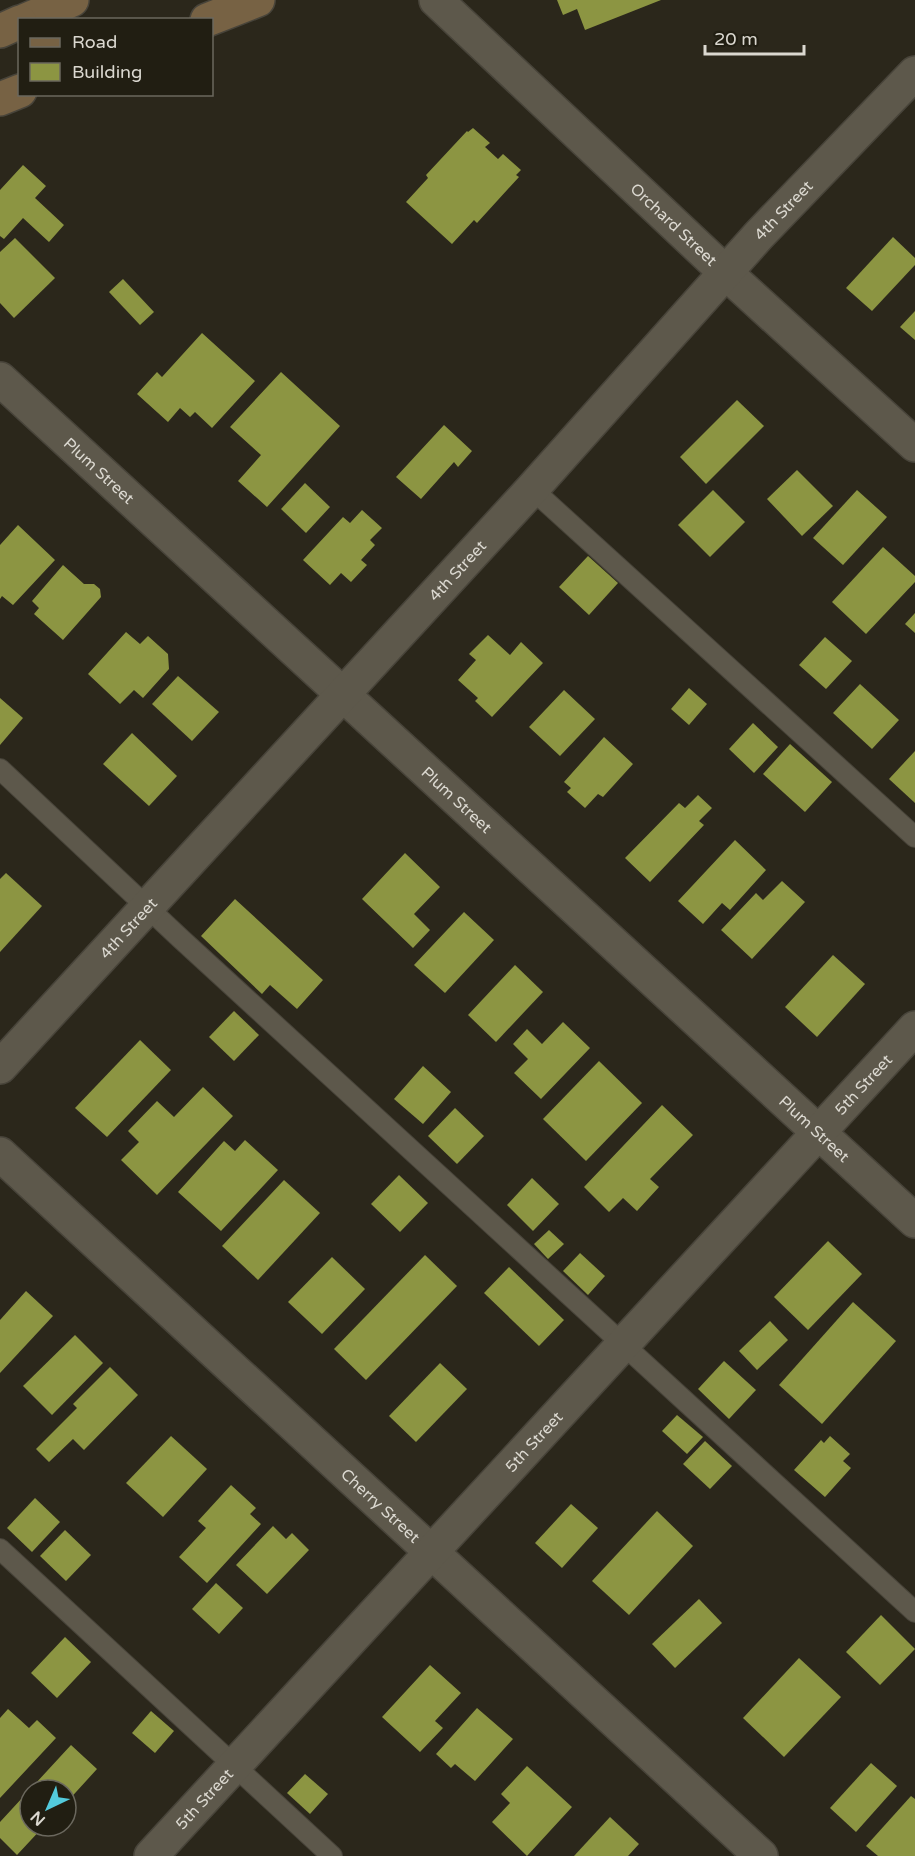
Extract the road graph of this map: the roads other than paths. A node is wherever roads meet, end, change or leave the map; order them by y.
1 (72, 0) edge
2 (258, 0) edge
3 (436, 0) edge
4 (31, 18) edge
5 (212, 18) edge
6 (18, 23) edge
7 (0, 31) edge
8 (915, 73) edge
9 (18, 92) edge
10 (0, 99) edge
11 (726, 273) junction
12 (0, 379) edge
13 (915, 446) edge
14 (532, 489) junction
15 (343, 694) junction
16 (0, 769) edge
17 (915, 837) edge
18 (147, 907) junction
19 (915, 1028) edge
20 (0, 1067) edge
21 (819, 1132) junction
22 (0, 1154) edge
23 (915, 1221) edge
24 (623, 1344) junction
25 (0, 1549) edge
26 (432, 1552) junction
27 (915, 1612) edge
28 (234, 1767) junction
29 (151, 1856) edge
30 (332, 1856) edge
31 (761, 1856) edge

1 - 4 main road
2 - 5 main road
3 - 11 street, Orchard Street
6 - 7 main road
8 - 11 street, 4th Street
9 - 10 main road
11 - 13 street, Orchard Street
11 - 14 street, 4th Street
12 - 15 street, Plum Street
14 - 15 street, 4th Street
14 - 17 lane
15 - 18 street, 4th Street
15 - 21 street, Plum Street
16 - 18 lane
18 - 20 street, 4th Street
18 - 24 lane
19 - 21 street, 5th Street
21 - 23 street, Plum Street
21 - 24 street, 5th Street
22 - 26 street, Cherry Street
24 - 26 street, 5th Street
24 - 27 lane
25 - 28 lane
26 - 28 street, 5th Street
26 - 31 street, Cherry Street
28 - 29 street, 5th Street
28 - 30 lane

